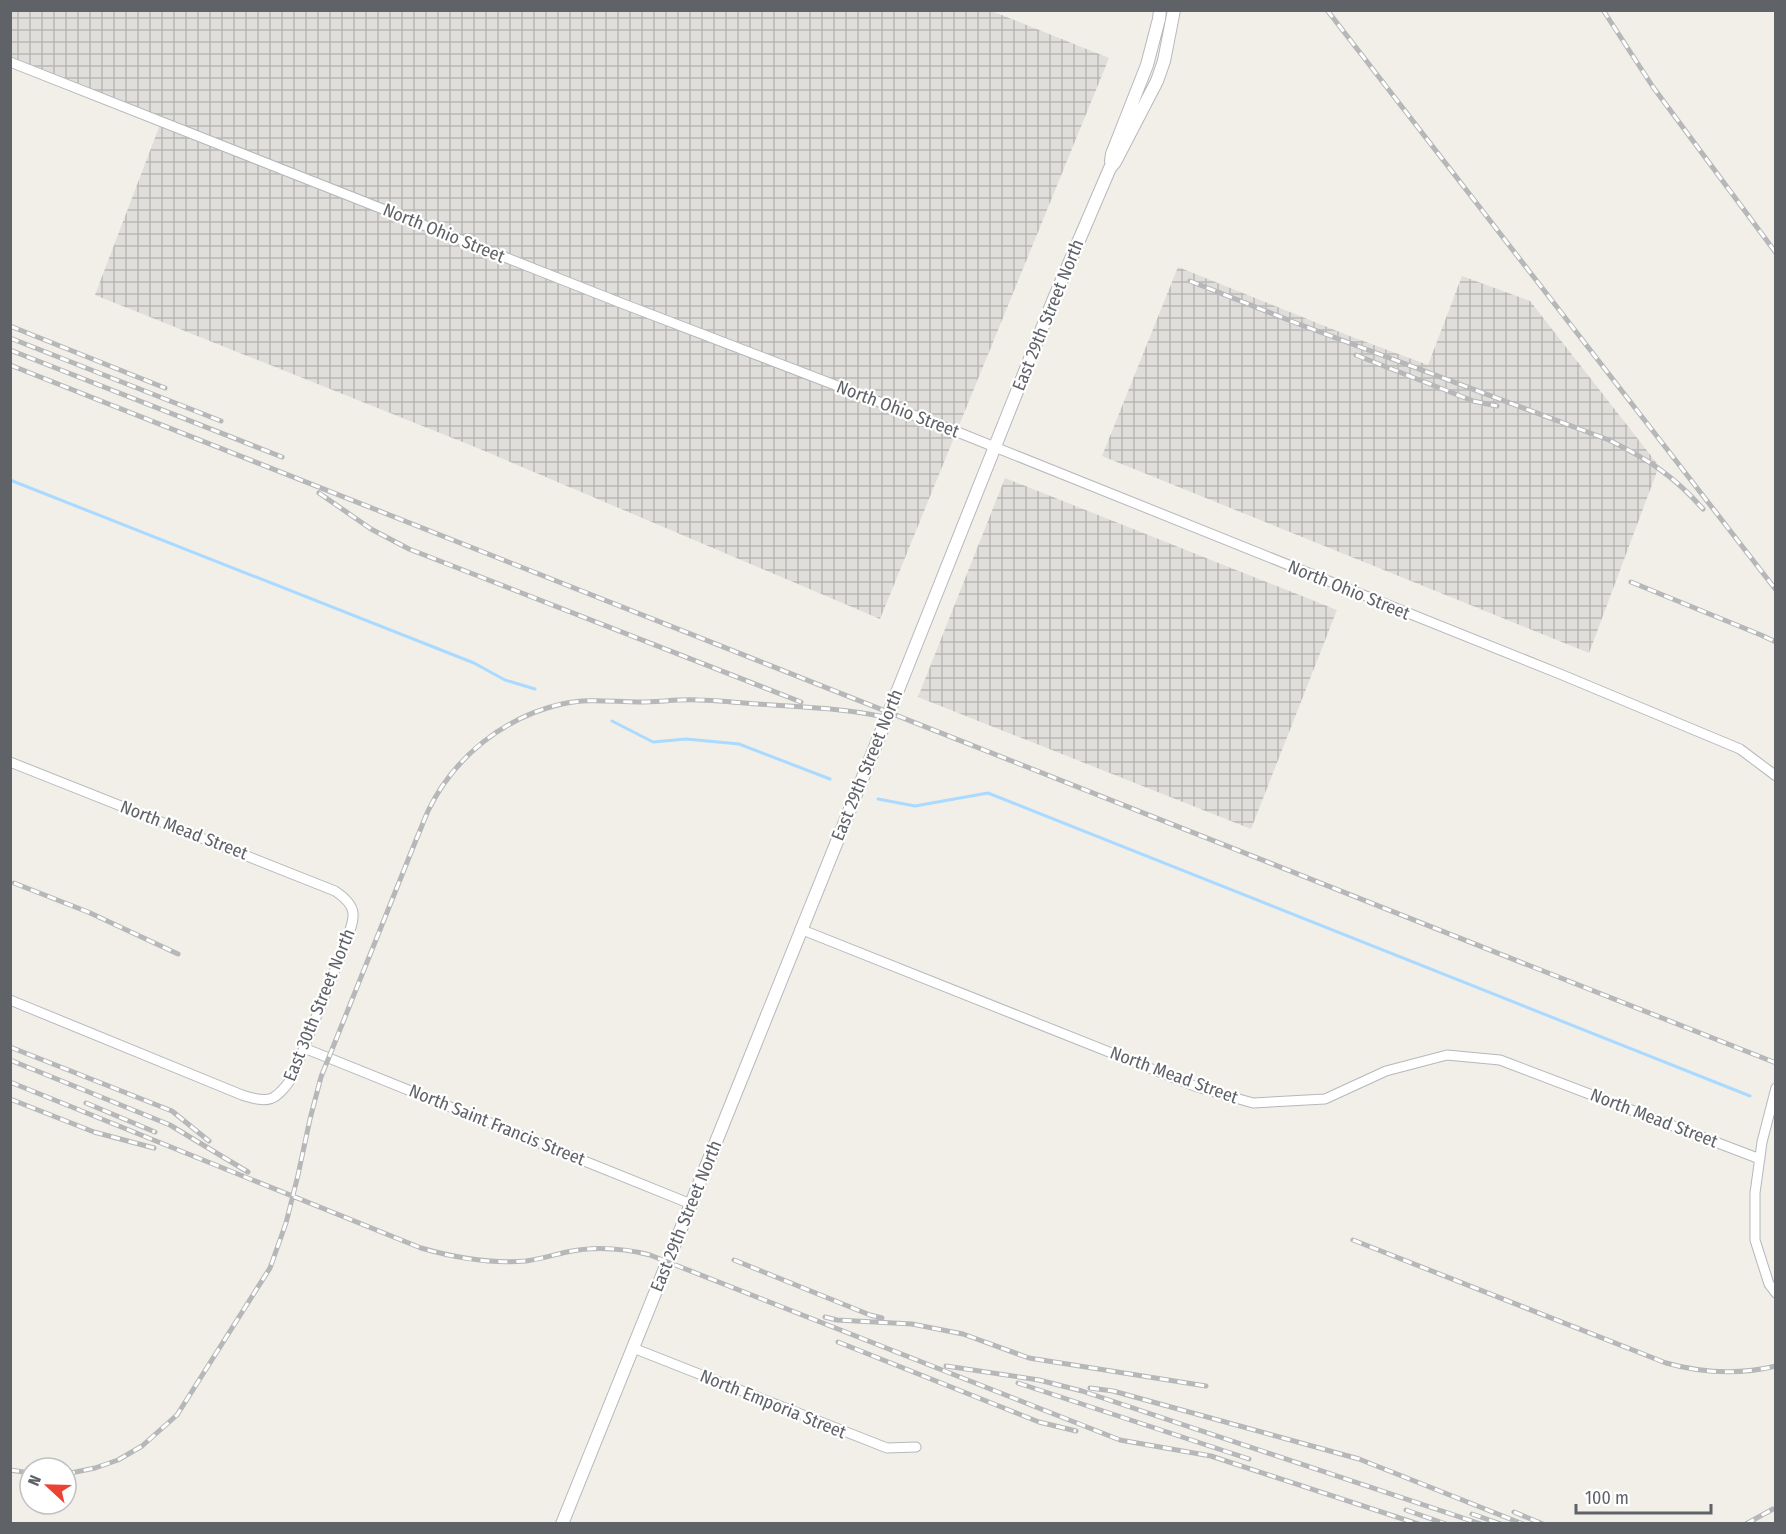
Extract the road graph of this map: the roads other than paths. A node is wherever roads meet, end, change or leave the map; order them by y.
1 (1160, 10) edge
2 (1174, 10) edge
3 (10, 62) edge
4 (1110, 168) junction
5 (994, 447) junction
6 (10, 762) edge
7 (1775, 775) edge
8 (351, 906) joint
9 (800, 929) junction
10 (10, 1000) edge
11 (304, 1048) junction
12 (1776, 1088) edge
13 (1760, 1159) junction
14 (690, 1204) junction
15 (1776, 1293) edge
16 (633, 1348) junction
17 (916, 1447) dead end
18 (562, 1524) edge

1 - 4 street
2 - 4 street, East 29th Street North
3 - 5 street, North Ohio Street
4 - 5 street, East 29th Street North
5 - 7 street, North Ohio Street
5 - 9 street, East 29th Street North
6 - 8 street, North Mead Street
8 - 11 street, East 30th Street North
9 - 13 street, North Mead Street
9 - 14 street, East 29th Street North
10 - 11 street, East 30th Street North
11 - 14 street, North Saint Francis Street
12 - 13 street
13 - 15 street
14 - 16 street, East 29th Street North
16 - 17 street, North Emporia Street
16 - 18 street, East 29th Street North

